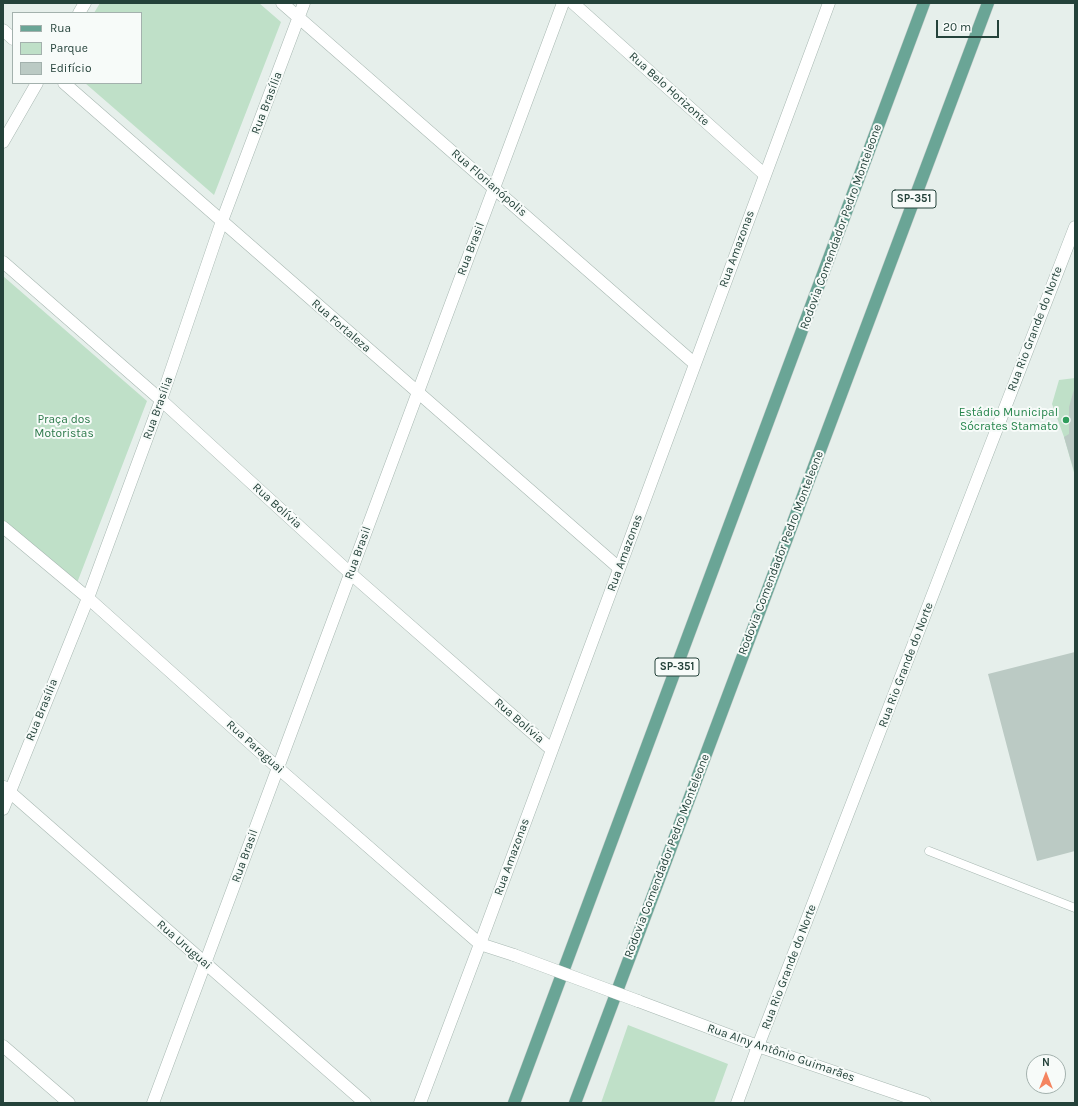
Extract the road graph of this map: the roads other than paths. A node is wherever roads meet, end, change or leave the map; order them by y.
1 (85, 3) edge
2 (282, 3) edge
3 (304, 3) edge
4 (564, 3) edge
5 (573, 3) edge
6 (829, 3) edge
7 (924, 3) edge
8 (988, 3) edge
9 (80, 12) edge
10 (299, 18) junction
11 (3, 30) edge
12 (12, 38) edge
13 (35, 84) edge
14 (65, 84) edge
15 (3, 142) edge
16 (764, 175) junction
17 (494, 188) junction
18 (222, 221) junction
19 (1075, 227) edge
20 (3, 262) edge
21 (695, 364) junction
22 (418, 392) junction
23 (161, 400) junction
24 (3, 527) edge
25 (619, 568) junction
26 (350, 573) junction
27 (88, 598) junction
28 (552, 750) junction
29 (278, 768) junction
30 (6, 789) edge
31 (3, 809) edge
32 (929, 851) dead end
33 (1075, 908) edge
34 (480, 944) junction
35 (514, 955) joint
36 (205, 963) junction
37 (3, 1046) edge
38 (758, 1046) junction
39 (69, 1103) edge
40 (153, 1103) edge
41 (365, 1103) edge
42 (420, 1103) edge
43 (514, 1103) edge
44 (575, 1103) edge
45 (737, 1103) edge
46 (925, 1103) edge

1 - 9 street
2 - 10 street, Rua Florianópolis
3 - 10 street, Rua Brasília
4 - 17 street, Rua Brasil
5 - 16 street, Rua Belo Horizonte
6 - 16 street, Rua Amazonas
7 - 43 main road, Rodovia Comendador Pedro Monteleone / SP-351
8 - 44 main road, Rodovia Comendador Pedro Monteleone / SP-351
10 - 17 street, Rua Florianópolis
10 - 18 street, Rua Brasília
11 - 12 street
13 - 15 street
14 - 18 street, Rua Fortaleza
16 - 21 street, Rua Amazonas
17 - 21 street, Rua Florianópolis
17 - 22 street, Rua Brasil
18 - 22 street, Rua Fortaleza
18 - 23 street, Rua Brasília
19 - 38 street, Rua Rio Grande do Norte
20 - 23 street, Rua Bolívia
21 - 25 street, Rua Amazonas
22 - 25 street, Rua Fortaleza
22 - 26 street, Rua Brasil
23 - 26 street, Rua Bolívia
23 - 27 street, Rua Brasília
24 - 27 street, Rua Paraguai
25 - 28 street, Rua Amazonas
26 - 28 street, Rua Bolívia
26 - 29 street, Rua Brasil
27 - 29 street, Rua Paraguai
27 - 30 street, Rua Brasília
28 - 34 street, Rua Amazonas
29 - 34 street, Rua Paraguai
29 - 36 street, Rua Brasil
30 - 31 street, Rua Brasília
30 - 36 street, Rua Uruguai
32 - 33 lane
34 - 35 street, Rua Paraguai
34 - 42 street, Rua Amazonas
35 - 38 street, Rua Alny Antônio Guimarães, bridge
36 - 40 street, Rua Brasil
36 - 41 street, Rua Uruguai
37 - 39 street
38 - 45 street, Rua Rio Grande do Norte
38 - 46 street, Rua Alny Antônio Guimarães

